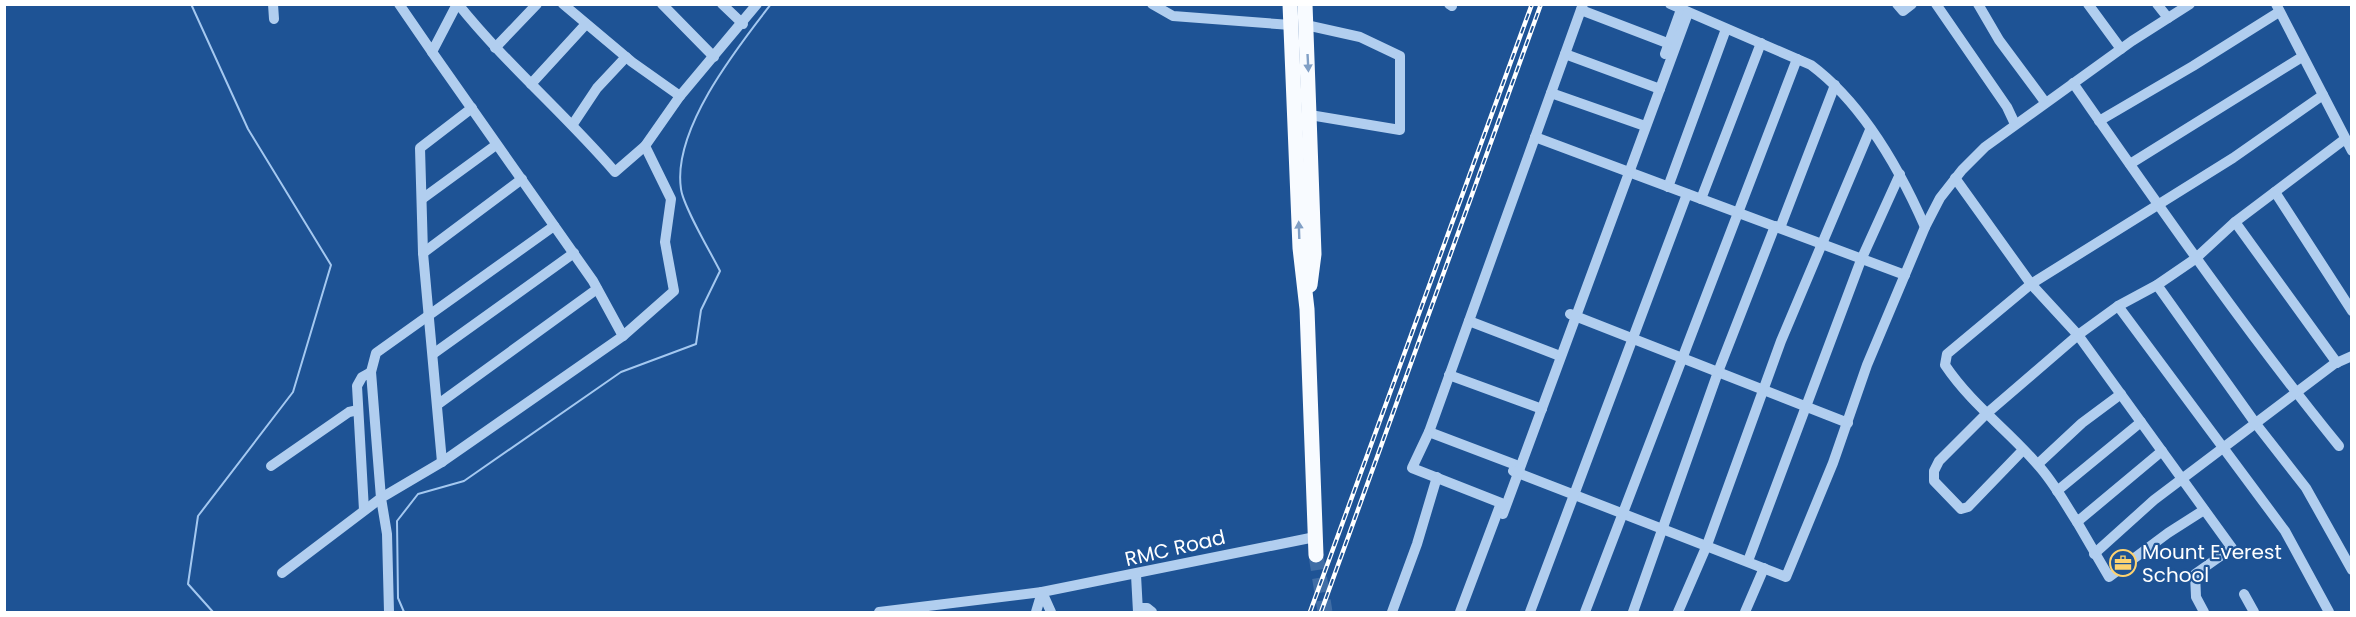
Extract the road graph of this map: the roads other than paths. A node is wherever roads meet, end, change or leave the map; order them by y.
1 (273, 4) edge
2 (399, 4) edge
3 (457, 4) edge
4 (537, 4) edge
5 (563, 4) edge
6 (662, 4) edge
7 (722, 4) edge
8 (756, 4) edge
9 (1152, 4) edge
10 (1290, 4) edge
11 (1305, 4) edge
12 (1898, 4) edge
13 (1912, 4) edge
14 (1936, 4) edge
15 (1978, 4) edge
16 (2088, 4) edge
17 (2157, 4) edge
18 (2190, 4) edge
19 (1582, 7) edge
20 (1680, 8) edge
21 (2277, 8) edge
22 (2168, 18) junction
23 (274, 19) dead end
24 (586, 24) junction
25 (743, 24) junction
26 (1726, 28) junction
27 (1299, 32) junction
28 (1761, 43) junction
29 (1672, 45) junction
30 (495, 48) junction
31 (2121, 49) junction
32 (432, 52) junction
33 (1565, 54) junction
34 (626, 57) junction
35 (714, 57) junction
36 (2302, 57) junction
37 (1797, 59) junction
38 (2073, 83) junction
39 (531, 84) junction
40 (1835, 85) junction
41 (1657, 88) junction
42 (1551, 93) junction
43 (2323, 95) junction
44 (680, 96) junction
45 (2045, 102) junction
46 (471, 108) junction
47 (1310, 115) junction
48 (2099, 121) junction
49 (573, 124) junction
50 (2015, 124) junction
51 (1642, 125) junction
52 (1870, 130) junction
53 (1535, 137) junction
54 (2345, 139) junction
55 (496, 145) junction
56 (645, 146) junction
57 (2352, 151) edge
58 (2130, 164) junction
59 (1626, 169) junction
60 (1900, 174) junction
61 (1955, 178) junction
62 (522, 179) junction
63 (1669, 185) junction
64 (2275, 192) junction
65 (1687, 194) junction
66 (1702, 197) junction
67 (422, 199) junction
68 (2159, 202) junction
69 (1738, 210) junction
70 (2235, 222) junction
71 (554, 226) junction
72 (1779, 226) junction
73 (1925, 227) junction
74 (1821, 242) junction
75 (423, 253) junction
76 (574, 253) junction
77 (1862, 258) junction
78 (2195, 259) junction
79 (1906, 272) junction
80 (2031, 284) junction
81 (2157, 285) junction
82 (597, 289) junction
83 (2118, 306) junction
84 (1307, 309) junction
85 (2352, 311) edge
86 (430, 315) junction
87 (1572, 315) junction
88 (1469, 321) junction
89 (2078, 335) junction
90 (623, 336) junction
91 (1633, 339) junction
92 (433, 354) junction
93 (1558, 355) junction
94 (2352, 356) edge
95 (1681, 358) junction
96 (2337, 363) junction
97 (371, 372) junction
98 (1718, 372) junction
99 (1449, 375) junction
100 (1763, 390) junction
101 (2296, 393) junction
102 (2121, 394) junction
103 (437, 405) junction
104 (1806, 407) junction
105 (1539, 408) junction
106 (358, 410) junction
107 (1985, 415) junction
108 (2141, 422) junction
109 (1848, 423) junction
110 (2256, 424) junction
111 (1429, 432) junction
112 (2339, 446) dead end
113 (2225, 447) junction
114 (2023, 450) junction
115 (2162, 452) junction
116 (442, 462) junction
117 (2038, 464) junction
118 (271, 466) dead end
119 (1515, 469) junction
120 (1437, 477) junction
121 (2182, 479) junction
122 (2057, 490) junction
123 (1574, 494) junction
124 (381, 498) junction
125 (1504, 503) junction
126 (364, 510) junction
127 (2204, 510) junction
128 (1622, 512) junction
129 (2077, 522) junction
130 (1663, 528) junction
131 (1315, 537) junction
132 (1707, 545) junction
133 (2094, 554) junction
134 (1316, 555) tunnel mouth
135 (1748, 561) junction
136 (1764, 568) junction
137 (2352, 570) edge
138 (282, 573) dead end
139 (1136, 575) junction
140 (1042, 592) junction
141 (2244, 594) dead end
142 (1138, 610) edge
143 (389, 612) edge
144 (882, 612) edge
145 (1036, 612) edge
146 (1052, 612) edge
147 (1152, 612) edge
148 (1392, 612) edge
149 (1460, 612) edge
150 (1467, 612) edge
151 (1530, 612) edge
152 (1585, 612) edge
153 (1633, 612) edge
154 (1678, 612) edge
155 (1745, 612) edge
156 (2204, 612) edge
157 (2254, 612) edge
158 (2330, 612) edge

1 - 23 street
2 - 32 street
3 - 30 street
3 - 32 street
4 - 30 street
5 - 24 street
6 - 35 street
7 - 25 street
8 - 25 street
9 - 27 street
10 - 27 main road
11 - 27 main road
12 - 13 street
14 - 50 street
15 - 45 street
16 - 31 street
17 - 22 street
18 - 22 street
19 - 29 street
19 - 33 street
20 - 26 street
20 - 29 street
21 - 36 street
21 - 48 street
22 - 31 street
24 - 34 street
24 - 39 street
25 - 35 street
26 - 28 street
26 - 63 street
27 -> 47 main road
27 - 47 street
84 -> 27 main road
28 - 37 street
28 - 66 street
29 - 41 street
30 - 39 street
31 - 38 street
32 - 46 street
33 - 41 street
33 - 42 street
34 - 44 street
34 - 49 street
35 - 44 street
36 - 43 street
36 - 58 street
37 - 40 street
37 - 69 street
38 - 45 street
38 - 48 street
39 - 49 street
40 - 52 street
40 - 72 street
41 - 51 street
42 - 51 street
42 - 53 street
43 - 54 street
43 - 68 street
44 - 56 street
45 - 50 street
46 - 55 street
46 - 67 street
47 - 84 main road
48 - 58 street
49 - 56 street
50 - 61 street
51 - 59 street
52 - 60 street
52 - 74 street
53 - 59 street
53 - 88 street
54 - 57 street
54 - 64 street
55 - 62 street
55 - 67 street
56 - 90 street
58 - 68 street
59 - 63 street
59 - 87 street
60 - 73 street
60 - 77 street
61 - 73 street
61 - 80 street
62 - 71 street
62 - 75 street
63 - 65 street
63 - 66 street
64 - 70 street
64 - 85 street
65 - 66 street
65 - 91 street
66 - 69 street
67 - 75 street
68 - 78 street
68 - 80 street
69 - 72 street
69 - 95 street
70 - 78 street
70 - 96 street
71 - 76 street
71 - 86 street
72 - 74 street
72 - 98 street
73 - 79 street
74 - 77 street
74 - 100 street
75 - 86 street
76 - 82 street
76 - 92 street
77 - 79 street
77 - 104 street
78 - 81 street
78 - 101 street
79 - 109 street
80 - 89 street
80 - 107 street
81 - 83 street
81 - 110 street
82 - 90 street
82 - 103 street
83 - 89 street
83 - 113 street
84 - 131 main road
86 - 92 street
86 - 97 street
87 - 91 street
87 - 93 street
88 - 93 street
88 - 99 street
89 - 102 street
89 - 107 street
90 - 116 street
91 - 95 street
91 - 123 street
92 - 103 street
93 - 105 street
94 - 96 street
95 - 98 street
95 - 128 street
96 - 101 street
97 - 106 street
97 - 124 street
98 - 100 street
98 - 130 street
99 - 105 street
99 - 111 street
100 - 104 street
100 - 132 street
101 - 110 street
101 - 112 street
102 - 108 street
102 - 117 street
103 - 116 street
104 - 109 street
104 - 135 street
105 - 119 street
106 - 118 street
106 - 126 street
107 - 114 street
107 - 114 street
108 - 115 street
108 - 122 street
109 - 136 street
110 - 113 street
110 - 137 street
111 - 119 street
111 - 120 street
113 - 121 street
113 - 158 street
114 - 117 street
115 - 121 street
115 - 129 street
116 - 124 street
117 - 122 street
119 - 123 street
119 - 125 street
120 - 125 street
120 - 148 street
121 - 127 street
121 - 133 street
122 - 129 street
123 - 128 street
123 - 151 street
124 - 126 street
124 - 143 street
125 - 149 street
125 - 150 street
126 - 138 street
127 - 133 street
127 - 156 street
128 - 130 street
128 - 152 street
129 - 133 street
130 - 132 street
130 - 153 street
131 - 134 main road
131 - 139 street, RMC Road
132 - 135 street
132 - 154 street
135 - 136 street
136 - 155 street
139 - 140 street, RMC Road
139 - 142 street
140 - 144 street, RMC Road
140 - 145 street
140 - 146 street
141 - 157 street
142 - 147 street

